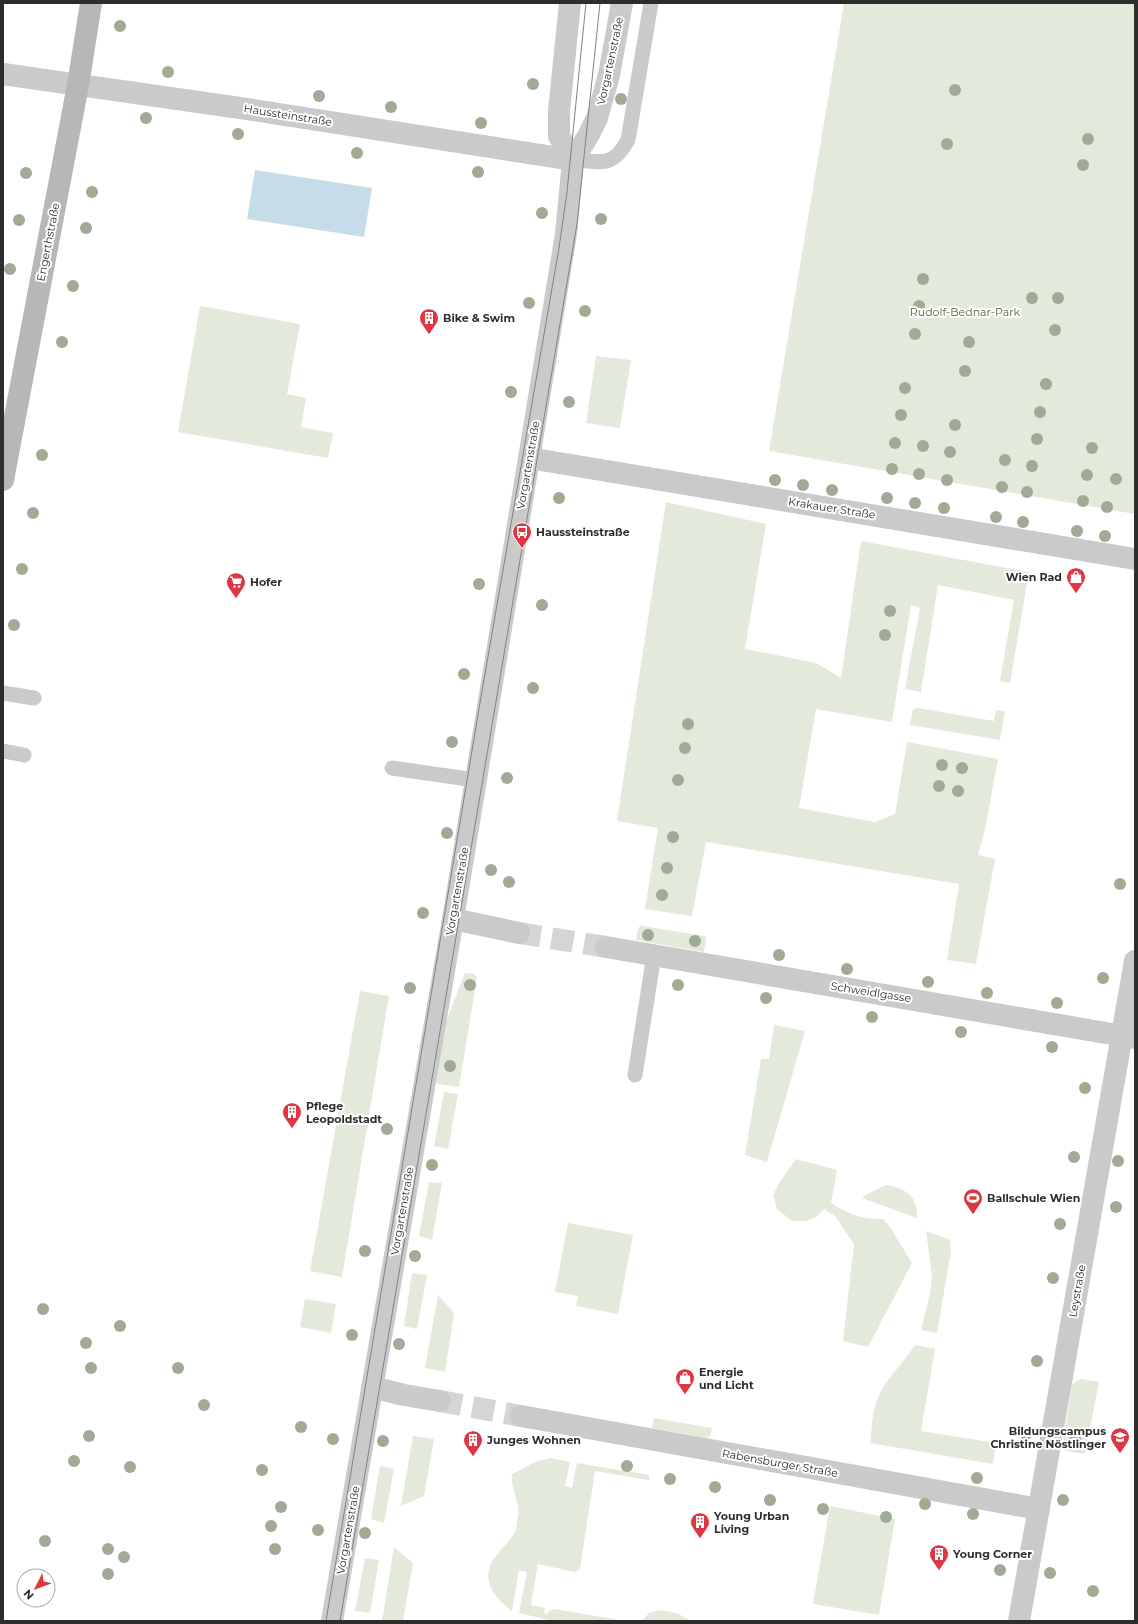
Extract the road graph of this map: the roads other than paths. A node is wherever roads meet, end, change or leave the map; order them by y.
1 (92, 3) edge
2 (570, 3) edge
3 (622, 3) edge
4 (651, 3) edge
5 (3, 74) edge
6 (78, 85) junction
7 (572, 160) junction
8 (529, 458) junction
9 (3, 480) edge
10 (1135, 559) edge
11 (3, 692) edge
12 (34, 698) dead end
13 (3, 751) edge
14 (24, 754) dead end
15 (392, 768) dead end
16 (475, 780) junction
17 (452, 919) junction
18 (519, 933) tunnel mouth
19 (606, 947) tunnel mouth
20 (654, 955) junction
21 (1135, 961) edge
22 (1129, 1037) edge
23 (634, 1075) dead end
24 (372, 1387) junction
25 (440, 1401) tunnel mouth
26 (521, 1416) tunnel mouth
27 (1039, 1509) junction
28 (332, 1621) edge
29 (1020, 1621) edge

1 - 6 street, Engerthstraße
2 - 7 street
3 - 7 street, Vorgartenstraße
4 - 7 lane
5 - 6 street, Haussteinstraße
6 - 7 street, Haussteinstraße
6 - 9 street, Engerthstraße
7 - 8 street, Vorgartenstraße
8 - 10 street, Krakauer Straße
8 - 16 street, Vorgartenstraße
11 - 12 lane
13 - 14 lane
15 - 16 lane
16 - 17 street, Vorgartenstraße
17 - 18 street
17 - 24 street, Vorgartenstraße
19 - 20 street, Schweidlgasse
20 - 22 street, Schweidlgasse
20 - 23 lane
21 - 22 street, Leystraße
22 - 27 street, Leystraße
24 - 25 street
24 - 28 street, Vorgartenstraße
26 - 27 street, Rabensburger Straße
27 - 29 street, Leystraße

